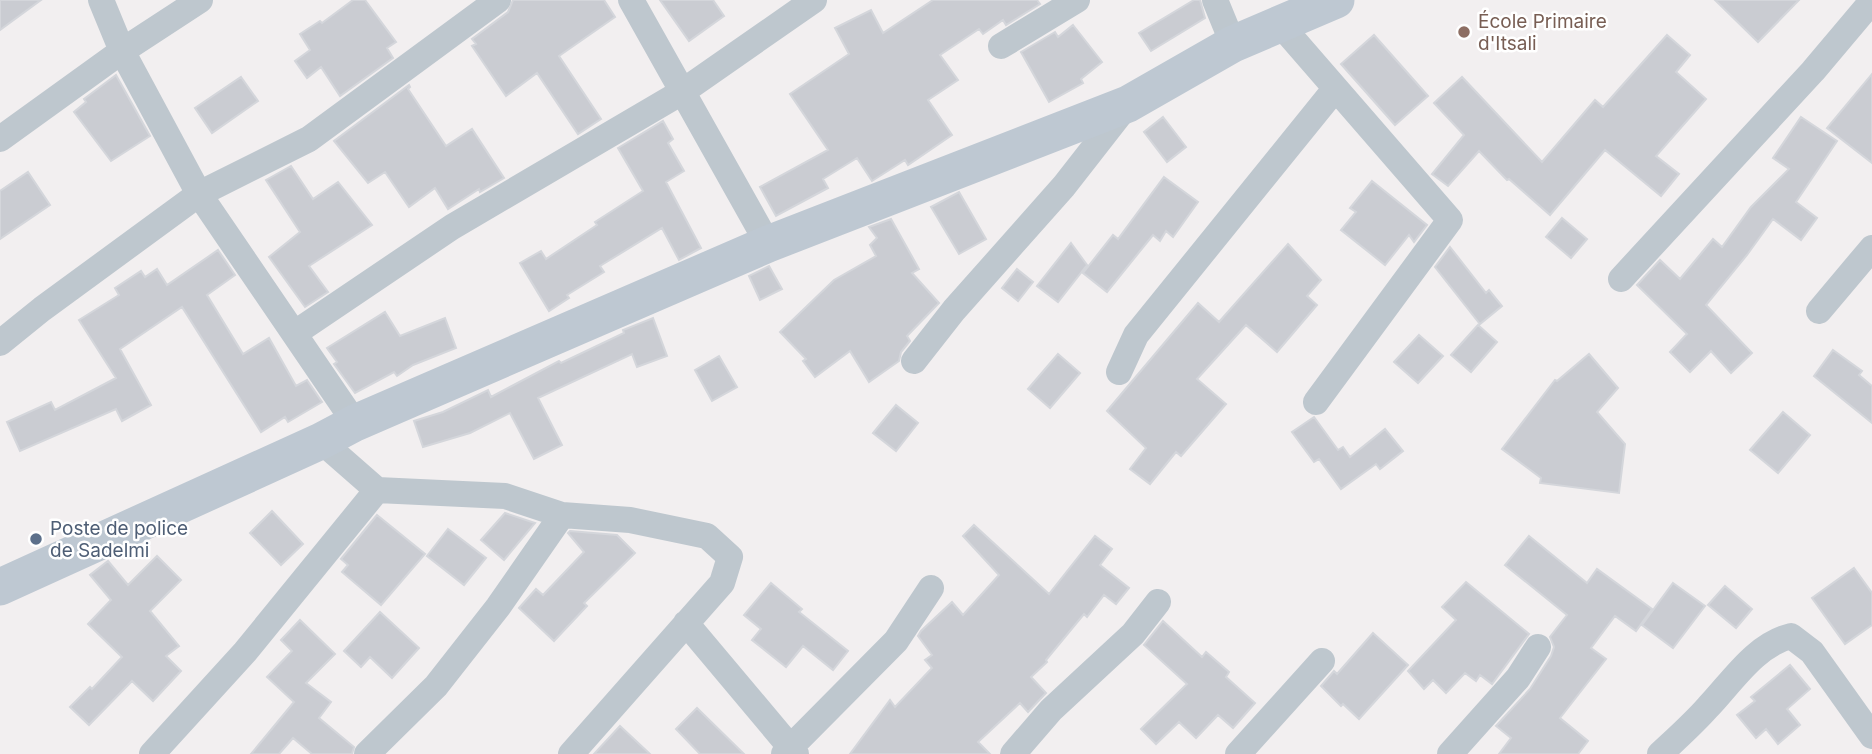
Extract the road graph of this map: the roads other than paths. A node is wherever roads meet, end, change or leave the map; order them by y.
1 (101, 0) edge
2 (200, 0) edge
3 (498, 0) edge
4 (631, 0) edge
5 (814, 0) edge
6 (1077, 0) edge
7 (1215, 0) edge
8 (1336, 0) edge
9 (1872, 1) edge
10 (1279, 23) junction
11 (1233, 44) junction
12 (1001, 46) dead end
13 (122, 51) junction
14 (1335, 89) junction
15 (682, 92) junction
16 (1128, 104) junction
17 (0, 139) edge
18 (199, 194) junction
19 (768, 244) junction
20 (1872, 248) edge
21 (1621, 279) dead end
22 (1819, 312) dead end
23 (295, 333) junction
24 (0, 343) edge
25 (914, 361) dead end
26 (1119, 372) dead end
27 (1316, 402) dead end
28 (355, 423) junction
29 (321, 441) junction
30 (377, 490) junction
31 (562, 515) junction
32 (0, 587) edge
33 (931, 588) dead end
34 (1158, 602) dead end
35 (686, 623) junction
36 (1538, 647) dead end
37 (1322, 661) dead end
38 (1872, 736) edge
39 (790, 752) edge
40 (152, 754) edge
41 (367, 754) edge
42 (571, 754) edge
43 (1013, 754) edge
44 (1238, 754) edge
45 (1450, 754) edge
46 (1660, 754) edge

1 - 13 street
2 - 13 street
3 - 18 street
4 - 15 street
5 - 15 street
6 - 12 street
7 - 11 street
8 - 10 street
9 - 21 street
10 - 11 street
10 - 14 street
11 - 16 street
13 - 17 street
13 - 18 street
14 - 26 street
14 - 27 street
15 - 19 street
15 - 23 street
16 - 19 street
16 - 25 street
18 - 23 street
18 - 24 street
19 - 28 street
20 - 22 street
23 - 28 street
28 - 29 street
29 - 30 street
29 - 32 street
30 - 31 street
30 - 40 street
31 - 35 street
31 - 41 street
33 - 39 street
34 - 43 street
35 - 39 street
35 - 42 street
36 - 45 street
37 - 44 street
38 - 46 street

